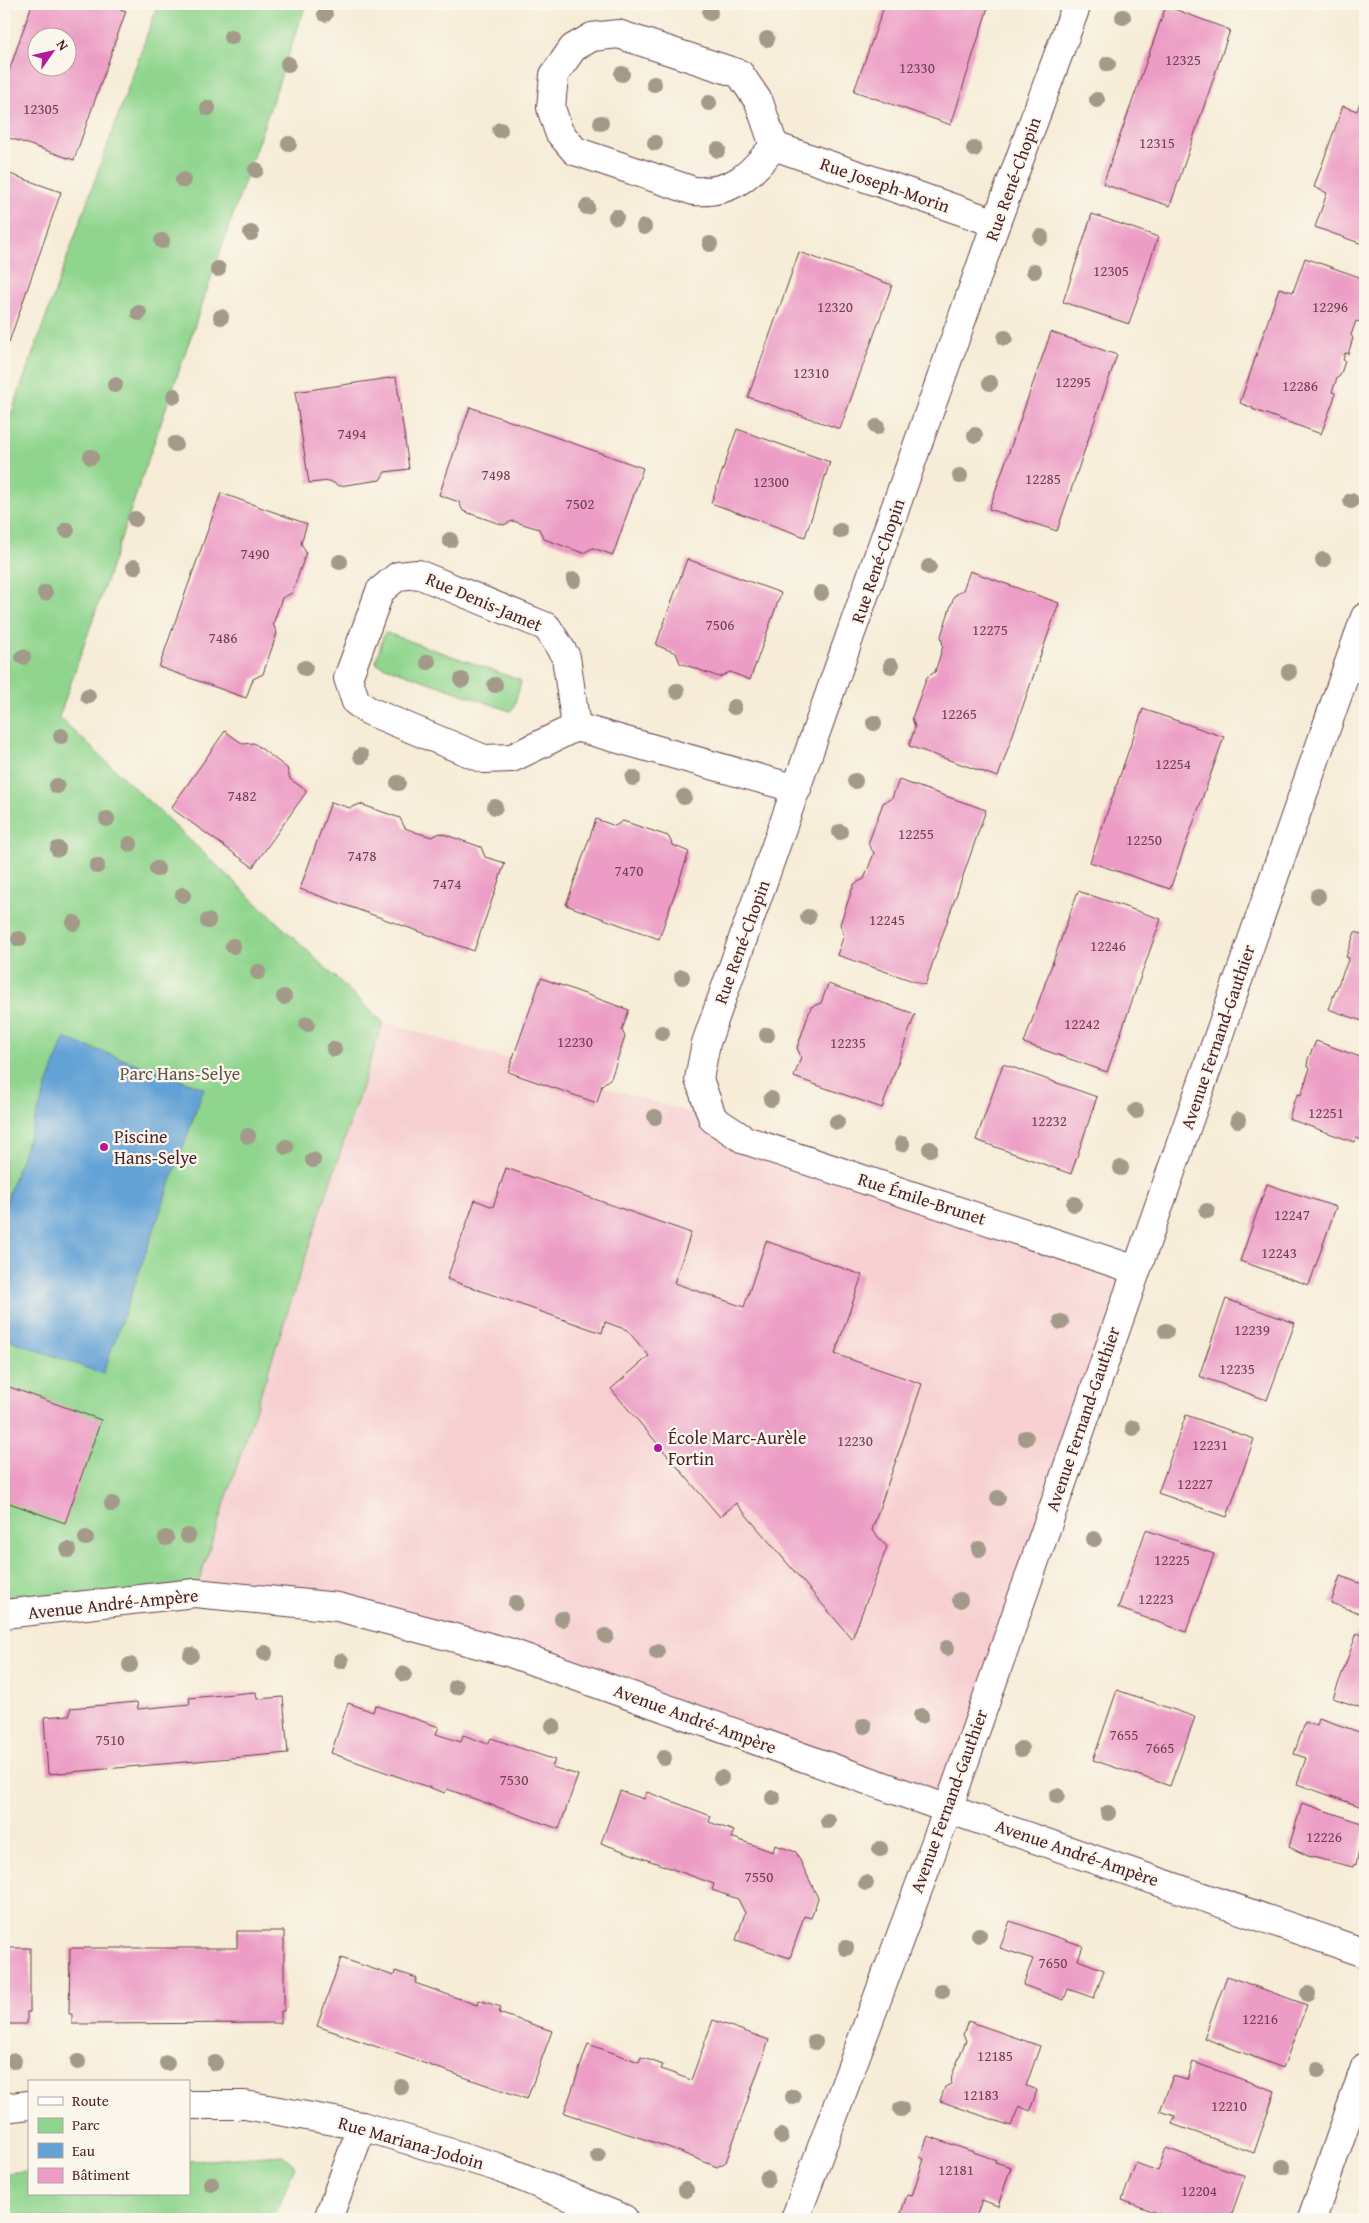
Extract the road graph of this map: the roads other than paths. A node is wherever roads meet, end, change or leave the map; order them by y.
1 (1077, 4) edge
2 (774, 146) junction
3 (996, 223) junction
4 (1365, 617) edge
5 (576, 727) junction
6 (797, 790) junction
7 (713, 1119) joint
8 (1136, 1270) junction
9 (4, 1614) edge
10 (948, 1809) junction
11 (1365, 1953) edge
12 (1365, 2067) edge
13 (190, 2105) edge
14 (28, 2106) edge
15 (4, 2108) edge
16 (362, 2126) junction
17 (328, 2219) edge
18 (624, 2219) edge
19 (796, 2219) edge
20 (1312, 2219) edge

1 - 3 street, Rue René-Chopin
2 - 2 street
2 - 3 street, Rue Joseph-Morin
3 - 6 street, Rue René-Chopin
4 - 8 street, Avenue Fernand-Gauthier
5 - 5 street, Rue Denis-Jamet
5 - 6 street
6 - 7 street, Rue René-Chopin
7 - 8 street, Rue Émile-Brunet
8 - 10 street, Avenue Fernand-Gauthier
9 - 10 street, Avenue André-Ampère
10 - 11 street, Avenue André-Ampère
10 - 19 street, Avenue Fernand-Gauthier
12 - 20 street
13 - 16 street, Rue Mariana-Jodoin
14 - 15 street
16 - 17 street
16 - 18 street, Rue Mariana-Jodoin

